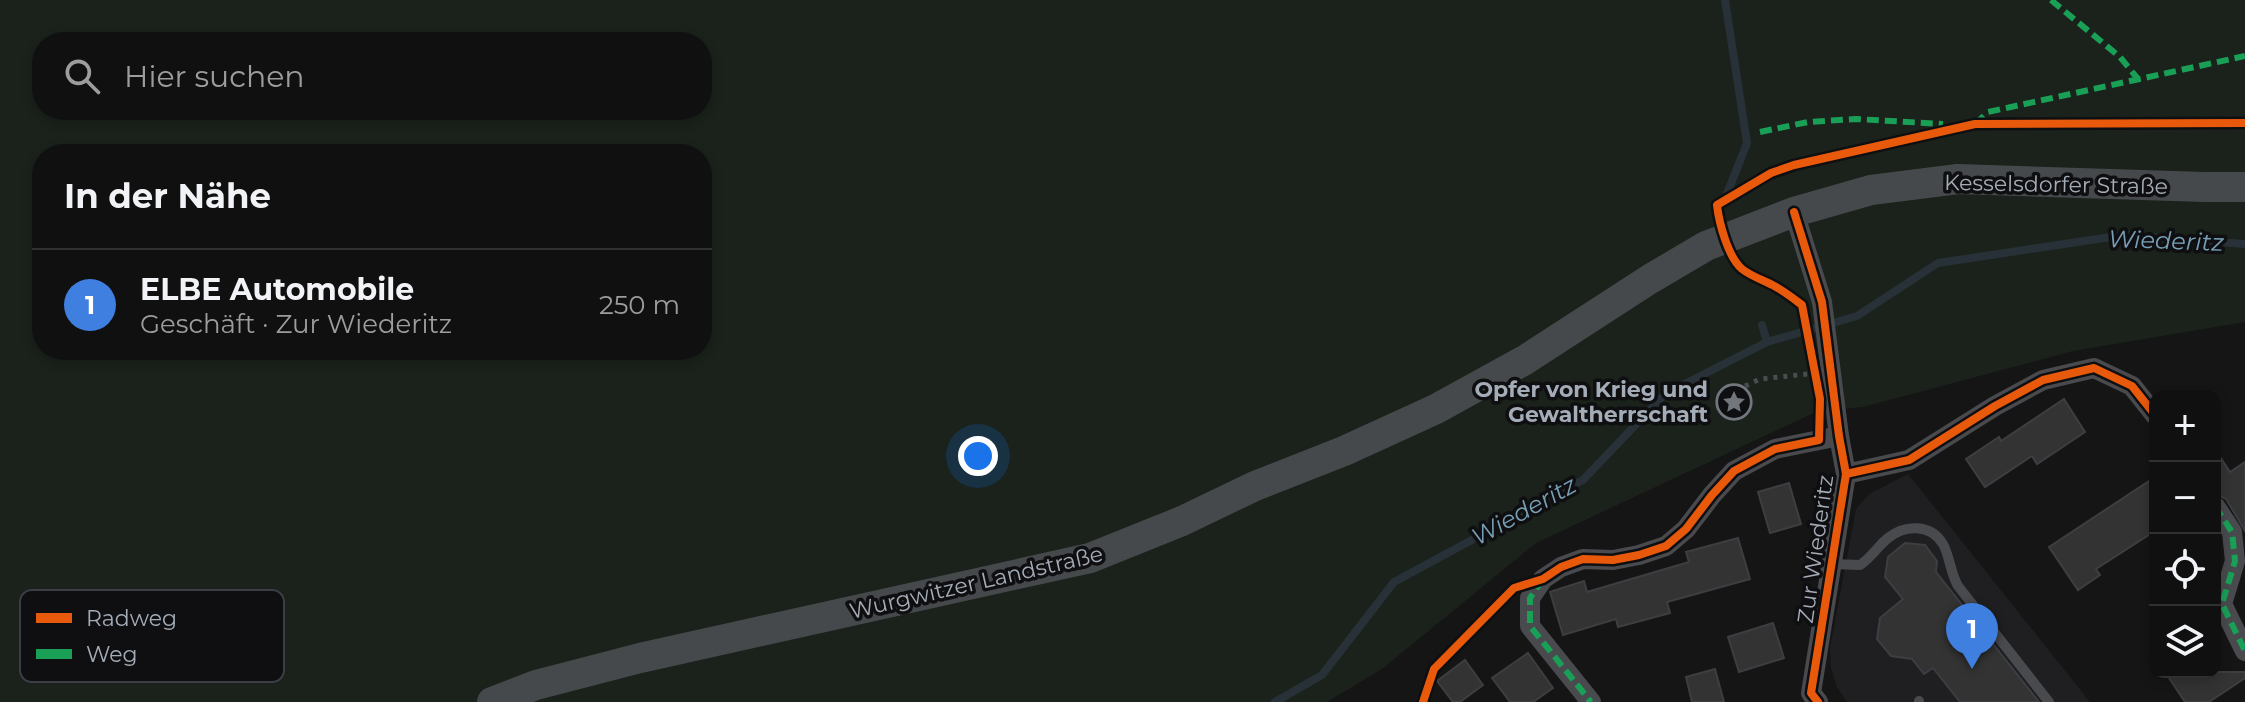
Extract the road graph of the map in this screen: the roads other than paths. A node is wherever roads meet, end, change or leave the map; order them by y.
1 (2245, 187) edge
2 (1794, 212) junction
3 (1525, 360) joint
4 (2149, 407) edge
5 (1839, 436) junction
6 (1846, 474) junction
7 (2221, 515) edge
8 (1832, 564) junction
9 (2245, 651) edge
10 (1809, 699) edge
11 (492, 702) edge
12 (1591, 702) edge
13 (2049, 702) edge

1 - 2 main road, Kesselsdorfer Straße
2 - 3 main road, Kesselsdorfer Straße
2 - 5 street, Zur Wiederitz
3 - 11 main road, Wurgwitzer Landstraße
4 - 6 street
5 - 6 street, Zur Wiederitz
5 - 12 street
6 - 8 street, Zur Wiederitz
7 - 9 street
8 - 10 street, Zur Wiederitz
8 - 13 lane

